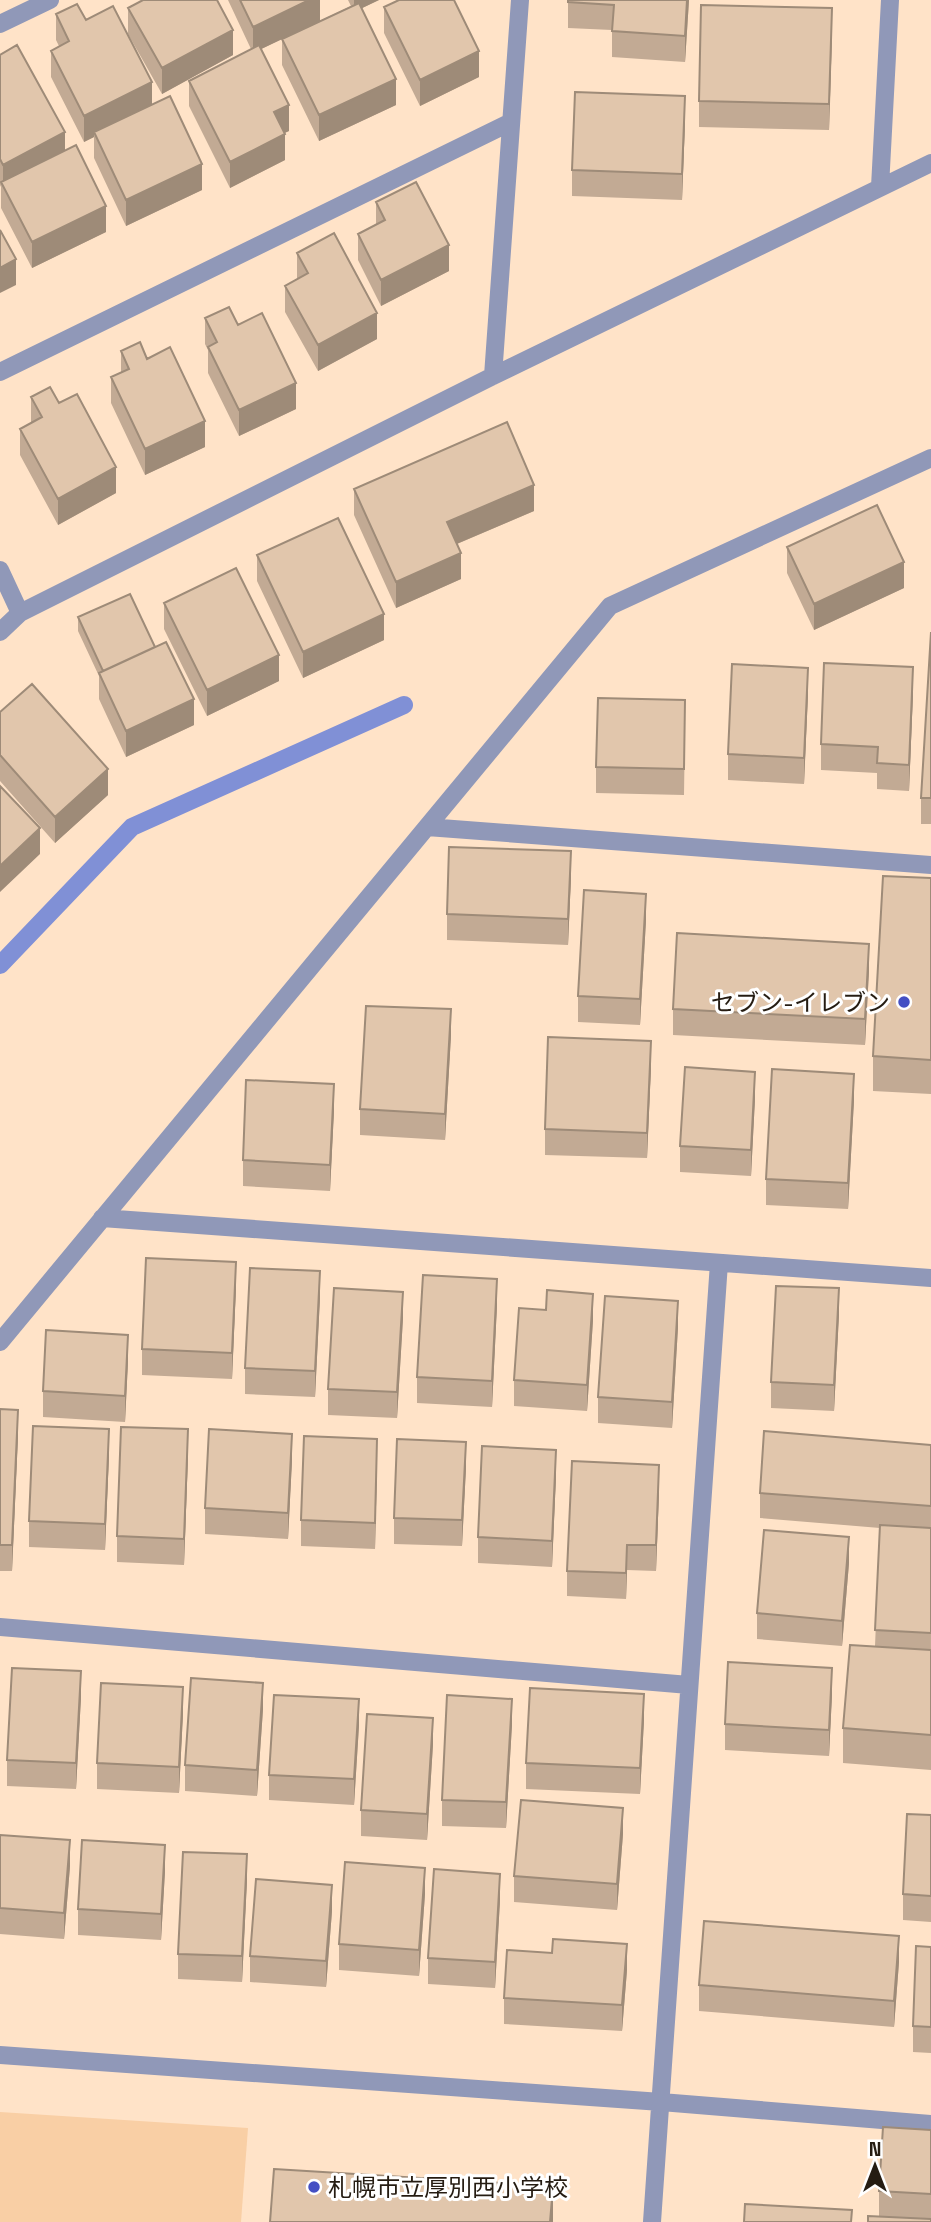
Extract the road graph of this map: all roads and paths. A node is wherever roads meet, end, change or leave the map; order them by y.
1 (50, 0) edge
2 (520, 0) edge
3 (890, 0) edge
4 (0, 24) edge
5 (511, 122) junction
6 (931, 163) edge
7 (880, 187) junction
8 (0, 372) edge
9 (493, 376) junction
10 (931, 458) edge
11 (0, 570) edge
12 (20, 613) junction
13 (0, 632) edge
14 (427, 827) junction
15 (931, 865) edge
16 (102, 1218) junction
17 (719, 1263) junction
18 (931, 1278) edge
19 (0, 1342) edge
20 (0, 1627) edge
21 (690, 1685) junction
22 (0, 2055) edge
23 (660, 2102) junction
24 (931, 2124) edge
25 (652, 2222) edge

1 - 4 street
2 - 5 street
3 - 7 street
5 - 8 street
5 - 9 street
6 - 7 street
7 - 9 street
9 - 12 street
10 - 14 street
11 - 12 street
12 - 13 street
14 - 15 street
14 - 16 street
16 - 17 street
16 - 19 street
17 - 18 street
17 - 21 street
20 - 21 street
21 - 23 street
22 - 23 street
23 - 24 street
23 - 25 street

